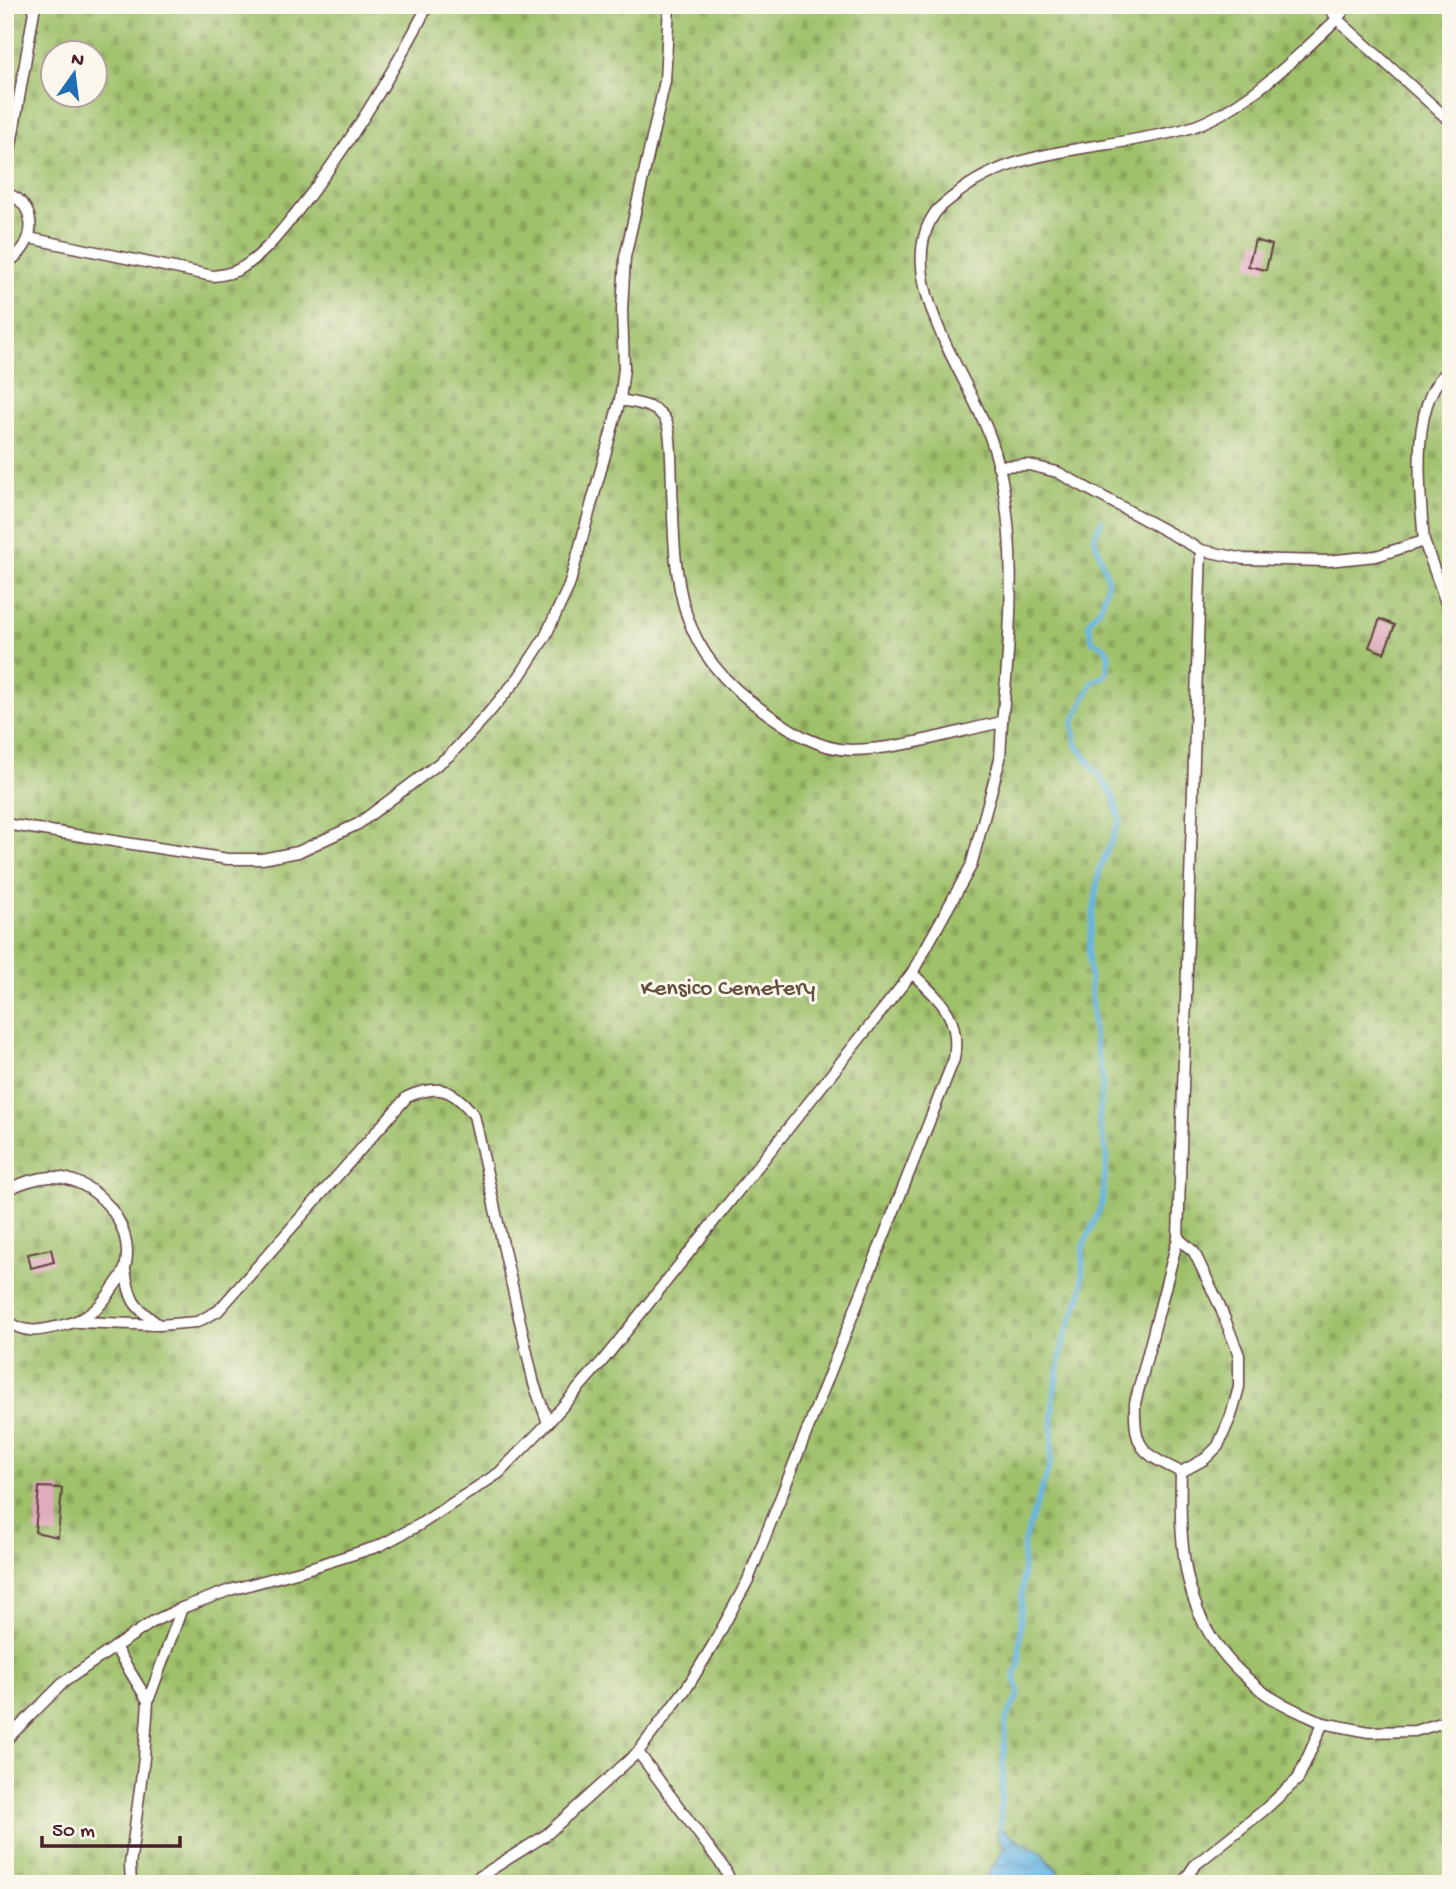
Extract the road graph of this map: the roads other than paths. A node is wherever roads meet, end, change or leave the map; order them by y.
1 (35, 5) edge
2 (428, 5) edge
3 (669, 5) edge
4 (1328, 5) edge
5 (1348, 5) edge
6 (1337, 19) junction
7 (1451, 122) edge
8 (5, 180) edge
9 (5, 192) edge
10 (29, 238) junction
11 (5, 263) edge
12 (1451, 369) edge
13 (620, 400) junction
14 (998, 466) junction
15 (1424, 541) junction
16 (1201, 550) junction
17 (1451, 617) edge
18 (1002, 722) junction
19 (5, 824) edge
20 (912, 973) junction
21 (5, 1191) edge
22 (1178, 1238) junction
23 (125, 1270) junction
24 (5, 1320) edge
25 (78, 1322) junction
26 (159, 1325) junction
27 (548, 1423) junction
28 (1181, 1472) junction
29 (182, 1608) junction
30 (114, 1647) junction
31 (148, 1701) junction
32 (1451, 1720) edge
33 (1323, 1723) junction
34 (5, 1741) edge
35 (638, 1752) junction
36 (131, 1884) edge
37 (468, 1884) edge
38 (732, 1884) edge
39 (1182, 1884) edge

1 - 8 lane
2 - 10 lane
3 - 13 lane
4 - 6 lane
5 - 6 lane
6 - 7 lane
6 - 14 lane
9 - 10 lane
10 - 11 lane
12 - 15 lane
13 - 18 lane
13 - 19 lane
14 - 16 lane
14 - 18 lane
15 - 16 lane
15 - 17 lane
16 - 22 lane
18 - 20 lane
20 - 27 lane
20 - 35 lane
21 - 23 lane
22 - 28 lane
22 - 28 lane
23 - 25 lane
23 - 26 lane
24 - 25 lane
25 - 26 lane
26 - 27 lane
27 - 29 lane
28 - 33 lane
29 - 30 lane
29 - 31 lane
30 - 31 lane
30 - 34 lane
31 - 36 lane
32 - 33 lane
33 - 39 lane
35 - 37 lane
35 - 38 lane

